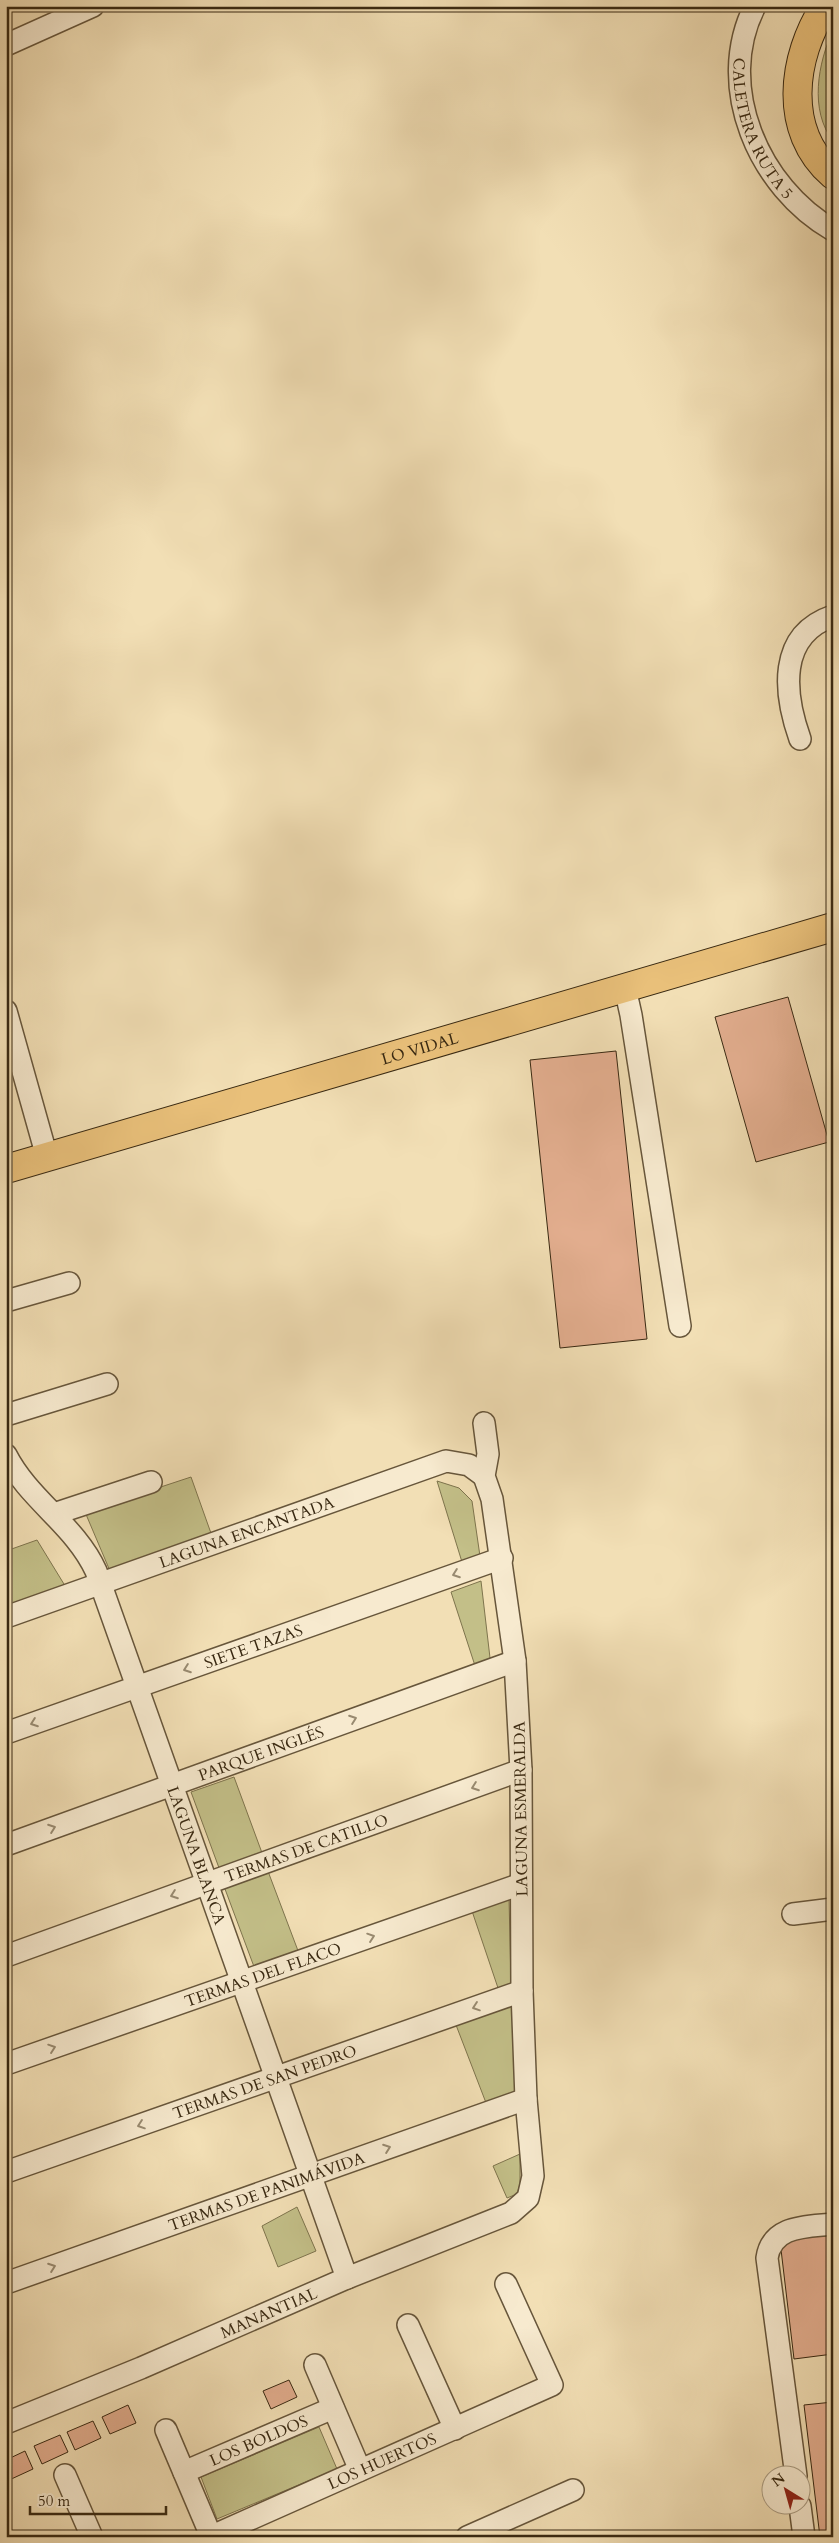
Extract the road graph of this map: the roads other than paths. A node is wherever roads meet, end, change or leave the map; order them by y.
1 (93, 6) edge
2 (755, 6) edge
3 (825, 6) edge
4 (67, 12) edge
5 (6, 46) edge
6 (833, 175) edge
7 (833, 230) edge
8 (833, 616) edge
9 (800, 739) dead end
10 (833, 927) edge
11 (625, 988) junction
12 (6, 1011) edge
13 (47, 1157) junction
14 (6, 1169) edge
15 (69, 1283) dead end
16 (6, 1301) edge
17 (680, 1326) dead end
18 (107, 1384) dead end
19 (6, 1415) edge
20 (484, 1423) dead end
21 (6, 1455) edge
22 (484, 1476) junction
23 (151, 1482) dead end
24 (54, 1514) junction
25 (502, 1558) junction
26 (101, 1584) junction
27 (6, 1617) edge
28 (515, 1661) junction
29 (137, 1687) junction
30 (6, 1733) edge
31 (520, 1770) junction
32 (172, 1785) junction
33 (6, 1845) edge
34 (207, 1883) junction
35 (521, 1884) junction
36 (833, 1909) edge
37 (793, 1914) dead end
38 (6, 1956) edge
39 (242, 1982) junction
40 (522, 1991) junction
41 (6, 2064) edge
42 (276, 2077) junction
43 (526, 2099) junction
44 (6, 2172) edge
45 (311, 2175) junction
46 (528, 2198) joint
47 (833, 2224) edge
48 (347, 2278) junction
49 (6, 2283) edge
50 (506, 2284) dead end
51 (408, 2325) dead end
52 (315, 2365) dead end
53 (333, 2408) junction
54 (6, 2423) edge
55 (455, 2429) junction
56 (166, 2430) dead end
57 (795, 2466) edge
58 (360, 2470) junction
59 (184, 2472) junction
60 (65, 2475) dead end
61 (572, 2490) dead end
62 (801, 2516) edge
63 (92, 2537) edge
64 (211, 2537) edge
65 (468, 2537) edge
66 (804, 2537) edge

1 - 4 street
2 - 7 street, CALETERA RUTA 5
3 - 6 main road
4 - 5 street
8 - 9 street
10 - 11 main road, LO VIDAL
11 - 13 main road, LO VIDAL
11 - 17 street
12 - 13 street
13 - 14 main road, LO VIDAL
15 - 16 street
18 - 19 street
20 - 22 street, LAGUNA ESMERALDA
21 - 24 street, LAGUNA BLANCA
22 - 25 street, LAGUNA ESMERALDA
22 - 26 street, LAGUNA ENCANTADA
23 - 24 street
24 - 26 street, LAGUNA BLANCA
25 - 28 street, LAGUNA ESMERALDA
25 -> 29 street, SIETE TAZAS
26 - 27 street, LAGUNA ENCANTADA
26 - 29 street, LAGUNA BLANCA
28 - 31 street, LAGUNA ESMERALDA
32 -> 28 street, PARQUE INGLÉS
29 -> 30 street, SIETE TAZAS
29 - 32 street, LAGUNA BLANCA
31 -> 34 street, TERMAS DE CATILLO
31 - 35 street, LAGUNA ESMERALDA
33 -> 32 street, PARQUE INGLÉS
32 - 34 street, LAGUNA BLANCA
34 -> 38 street, TERMAS DE CATILLO
34 - 39 street, LAGUNA BLANCA
39 -> 35 street, TERMAS DEL FLACO
35 - 40 street, LAGUNA ESMERALDA
36 - 37 street
41 -> 39 street, TERMAS DEL FLACO
39 - 42 street, LAGUNA BLANCA
40 -> 42 street, TERMAS DE SAN PEDRO
40 - 43 street, LAGUNA ESMERALDA
42 -> 44 street, TERMAS DE SAN PEDRO
42 - 45 street, LAGUNA BLANCA
45 -> 43 street, TERMAS DE PANIMÁVIDA
43 - 46 street, LAGUNA ESMERALDA
45 - 48 street, LAGUNA BLANCA
49 -> 45 street, TERMAS DE PANIMÁVIDA
46 - 48 street, MANANTIAL
47 - 57 street
48 - 54 street, MANANTIAL
50 - 55 street, LOS HUERTOS
51 - 55 street
52 - 53 street
53 - 58 street
53 - 59 street, LOS BOLDOS
55 - 58 street, LOS HUERTOS
56 - 59 street
58 - 64 street, LOS HUERTOS
59 - 64 street
60 - 63 street
61 - 65 street
62 - 66 street

